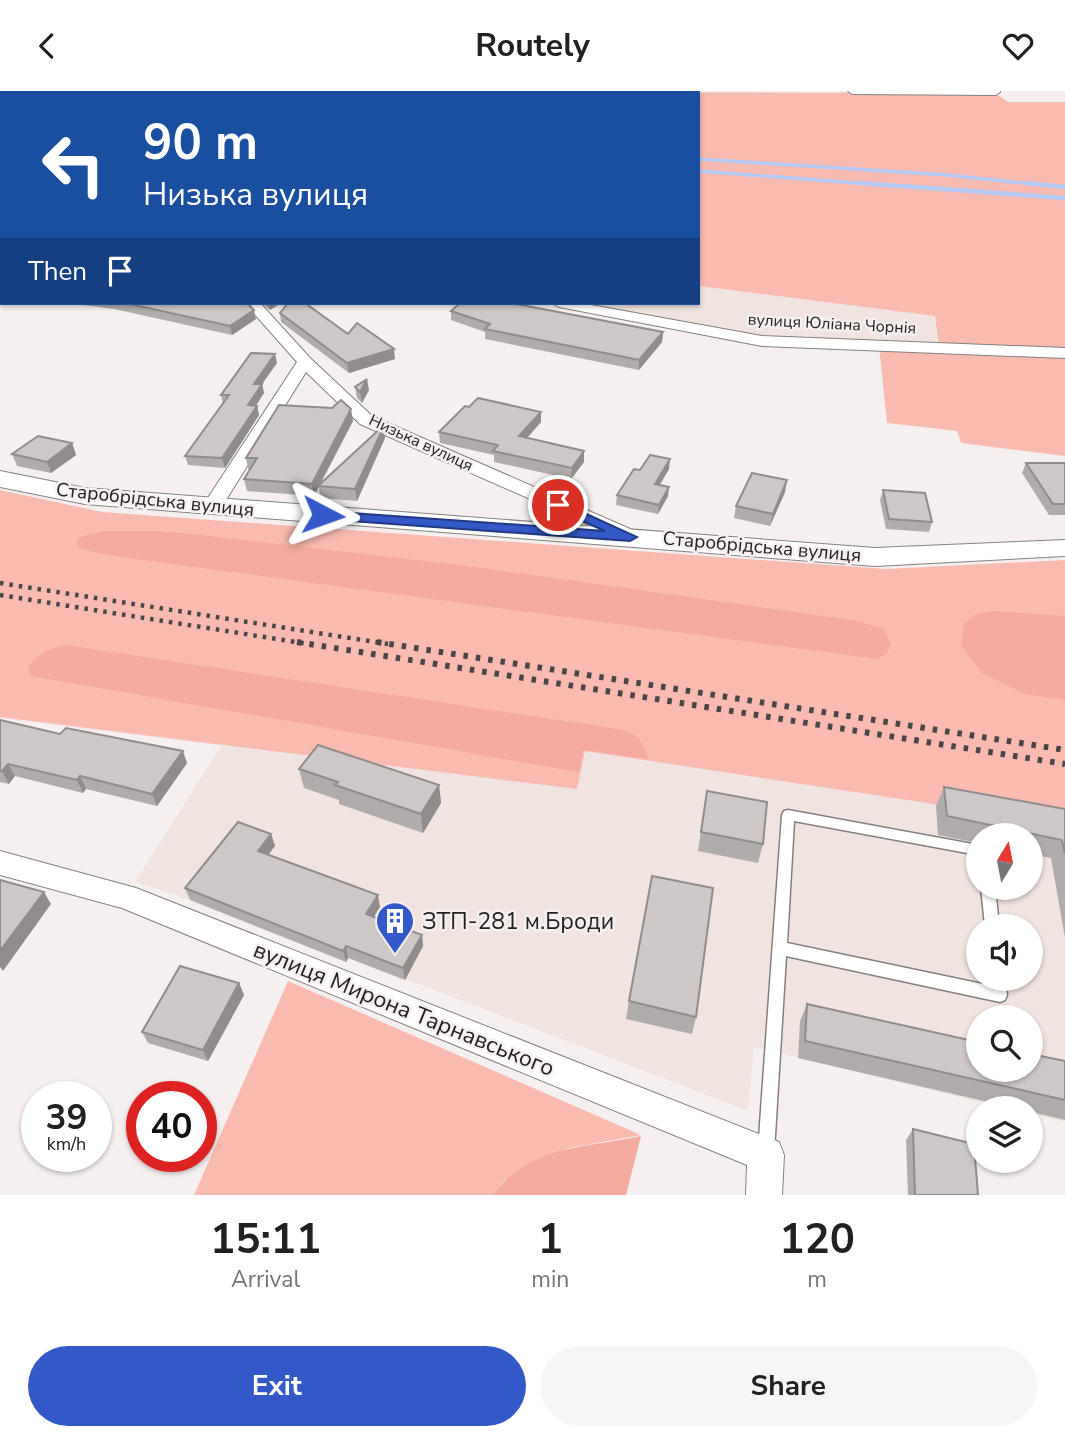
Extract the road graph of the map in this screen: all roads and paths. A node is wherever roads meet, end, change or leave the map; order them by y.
1 (852, 91) edge
2 (884, 92) edge
3 (996, 92) edge
4 (252, 305) edge
5 (570, 305) edge
6 (1065, 353) edge
7 (305, 362) junction
8 (0, 479) edge
9 (212, 507) junction
10 (630, 537) junction
11 (1065, 548) edge
12 (966, 848) edge
13 (0, 863) edge
14 (780, 948) junction
15 (966, 988) edge
16 (981, 991) edge
17 (1000, 991) edge
18 (766, 1155) junction
19 (764, 1195) edge

1 - 2 street
2 - 3 street
4 - 7 street, Низька вулиця
5 - 6 street, вулиця Юліана Чорнія
7 - 9 street
7 - 10 street, Низька вулиця
8 - 9 street, Старобрідська вулиця
9 - 10 street, Старобрідська вулиця
10 - 11 street, Старобрідська вулиця
12 - 14 lane
13 - 18 street, вулиця Мирона Тарнавського
14 - 15 lane
14 - 18 lane
16 - 17 lane
18 - 19 street

